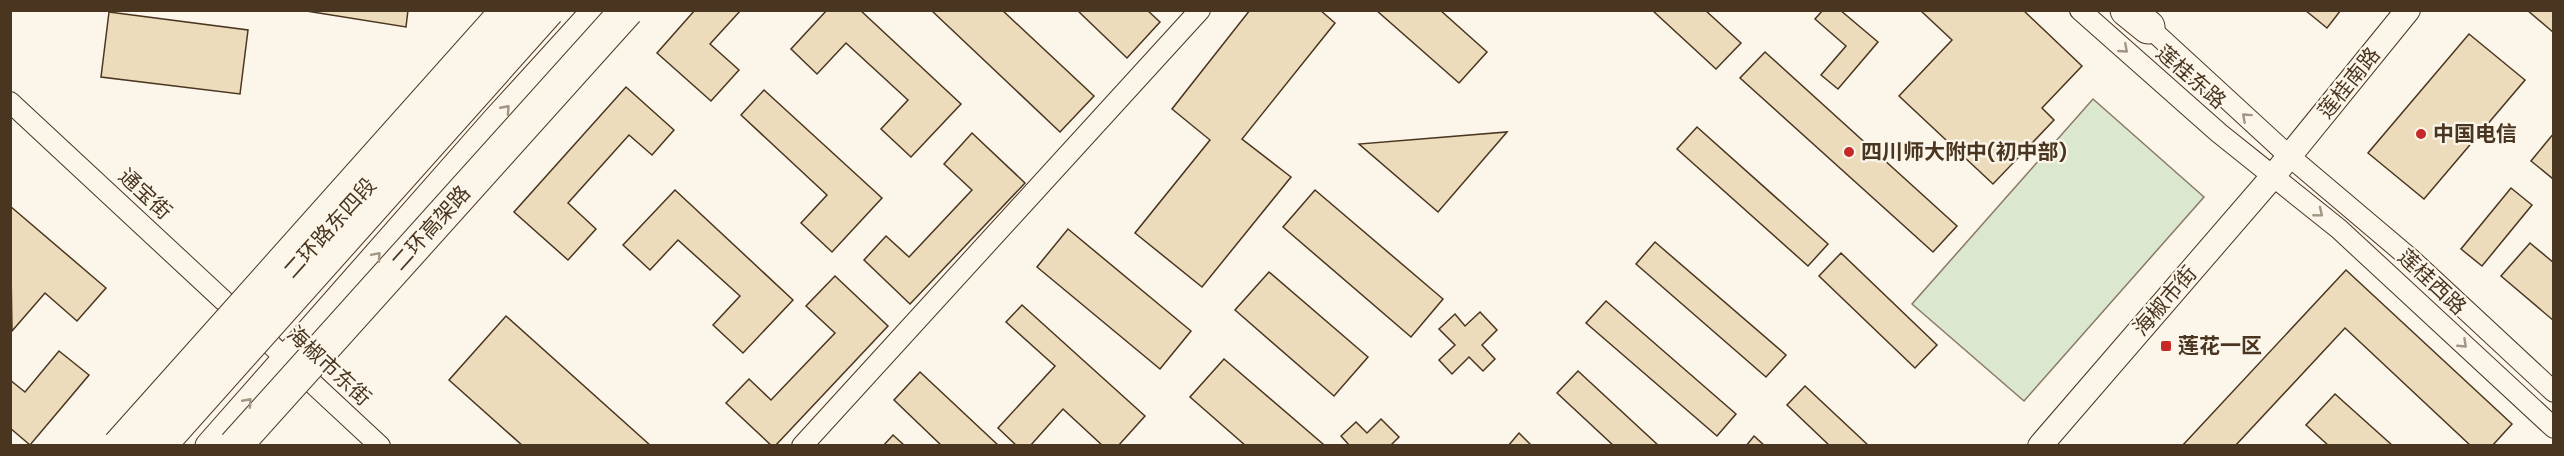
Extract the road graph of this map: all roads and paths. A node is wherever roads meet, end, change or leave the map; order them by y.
1 (508, 10) edge
2 (524, 10) edge
3 (548, 10) edge
4 (596, 10) edge
5 (627, 10) edge
6 (650, 10) edge
7 (1200, 10) edge
8 (2080, 10) edge
9 (2408, 10) edge
10 (2136, 16) edge
11 (10, 102) edge
12 (2289, 156) junction
13 (2274, 176) junction
14 (246, 322) junction
15 (287, 359) junction
16 (2553, 392) edge
17 (2553, 428) edge
18 (813, 442) edge
19 (119, 446) edge
20 (136, 446) edge
21 (159, 446) edge
22 (209, 446) edge
23 (235, 446) edge
24 (263, 446) edge
25 (380, 446) edge
26 (2040, 446) edge

1 - 19 highway, bridge
2 - 14 main road, 二环路东四段
3 - 21 highway, bridge
15 -> 4 main road
5 - 23 highway, 二环高架路, bridge
6 - 24 highway
7 - 18 street
8 -> 13 street, 莲桂东路
9 - 12 street, 莲桂南路
12 -> 10 street, 莲桂东路
11 - 14 street, 通宝街
12 - 13 street, 海椒市街
12 - 16 street, 莲桂西路
13 -> 17 street, 莲桂西路
13 - 26 street, 海椒市街
14 - 15 street, 海椒市东街
14 - 20 main road, 二环路东四段
22 -> 15 main road
15 - 25 street, 海椒市东街

